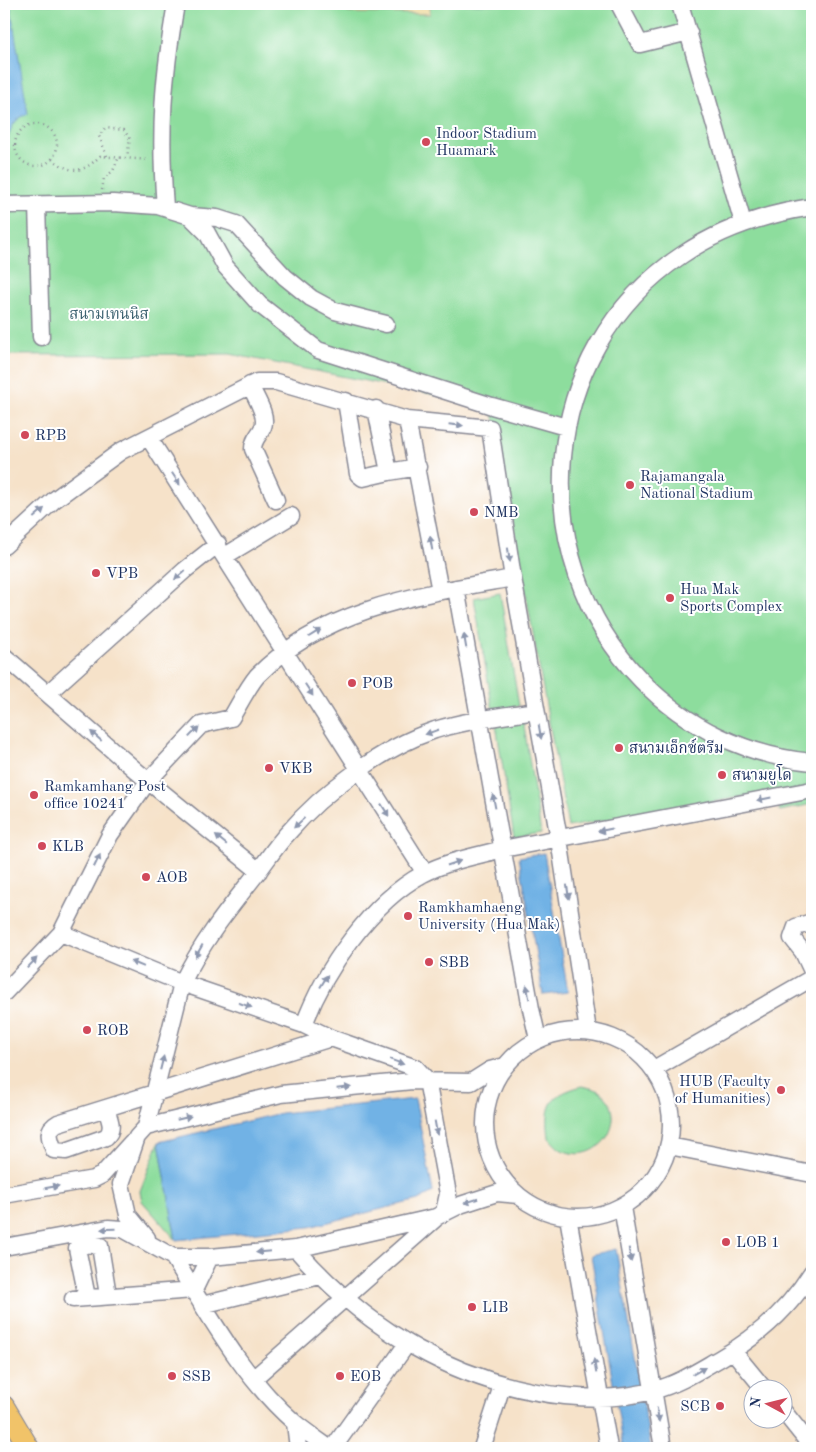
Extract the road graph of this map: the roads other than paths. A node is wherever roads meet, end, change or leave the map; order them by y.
1 (176, 4) edge
2 (619, 4) edge
3 (680, 4) edge
4 (689, 32) junction
5 (37, 205) junction
6 (4, 206) edge
7 (165, 207) junction
8 (812, 207) edge
9 (190, 216) junction
10 (743, 223) junction
11 (386, 324) dead end
12 (41, 337) dead end
13 (250, 385) junction
14 (346, 401) junction
15 (376, 409) junction
16 (407, 420) junction
17 (566, 427) junction
18 (149, 438) junction
19 (418, 467) junction
20 (389, 472) junction
21 (276, 500) dead end
22 (291, 516) dead end
23 (4, 546) edge
24 (222, 550) junction
25 (513, 578) junction
26 (456, 588) junction
27 (440, 591) junction
28 (285, 653) junction
29 (4, 656) edge
30 (48, 693) junction
31 (536, 711) junction
32 (479, 720) junction
33 (812, 762) edge
34 (360, 769) junction
35 (148, 781) junction
36 (812, 790) edge
37 (559, 839) junction
38 (503, 849) junction
39 (259, 871) junction
40 (425, 873) junction
41 (812, 922) edge
42 (61, 933) junction
43 (812, 971) edge
44 (812, 978) edge
45 (182, 983) junction
46 (4, 993) edge
47 (304, 1025) junction
48 (588, 1031) junction
49 (331, 1038) junction
50 (538, 1040) junction
51 (505, 1066) junction
52 (654, 1069) junction
53 (428, 1080) junction
54 (155, 1093) junction
55 (106, 1108) dead end
56 (142, 1132) junction
57 (669, 1146) junction
58 (812, 1174) edge
59 (4, 1194) edge
60 (518, 1195) junction
61 (622, 1207) junction
62 (440, 1215) junction
63 (568, 1217) junction
64 (152, 1244) junction
65 (4, 1247) edge
66 (296, 1249) junction
67 (173, 1257) junction
68 (210, 1257) junction
69 (812, 1272) edge
70 (320, 1276) junction
71 (108, 1295) junction
72 (345, 1297) junction
73 (198, 1298) junction
74 (407, 1344) junction
75 (734, 1351) junction
76 (253, 1379) junction
77 (757, 1380) edge
78 (502, 1386) junction
79 (650, 1391) junction
80 (605, 1399) junction
81 (4, 1406) edge
82 (295, 1423) junction
83 (4, 1424) edge
84 (794, 1424) edge
85 (812, 1447) edge
86 (18, 1448) edge
87 (29, 1448) edge
88 (298, 1448) edge
89 (331, 1448) edge
90 (482, 1448) edge
91 (609, 1448) edge
92 (663, 1448) edge

1 - 7 lane
2 - 4 lane
3 - 4 lane
4 - 10 lane
5 - 6 lane
5 - 7 lane
5 - 12 lane
7 - 9 lane
8 - 10 lane
9 - 11 lane
9 - 17 lane
10 - 17 lane
13 - 14 lane
13 - 18 lane
13 - 21 lane
14 - 15 lane
14 - 20 lane
15 - 16 lane
15 - 20 lane
16 - 19 lane
16 -> 25 lane
17 - 33 lane
23 -> 18 lane
18 -> 24 lane
19 - 20 lane
27 -> 19 lane
22 - 24 lane
24 - 28 lane
24 -> 30 lane
25 - 26 lane
25 - 31 lane
26 - 27 lane
32 -> 26 lane
28 -> 27 lane
28 -> 34 lane
35 -> 28 lane
29 - 30 lane
35 -> 30 lane
31 - 32 lane
31 -> 37 lane
32 -> 34 lane
38 -> 32 lane
34 -> 39 lane
34 -> 40 lane
39 -> 35 lane
42 -> 35 lane
36 -> 37 lane
37 - 38 lane
37 -> 48 lane
40 -> 38 lane
50 -> 38 lane
39 -> 45 lane
47 -> 40 lane
41 - 43 lane
45 -> 42 lane
46 -> 42 lane
44 - 52 lane
45 -> 47 lane
54 -> 45 lane
47 - 49 lane
48 - 50 lane
48 - 52 lane
49 -> 53 lane
49 - 54 lane
50 - 51 lane
51 - 53 lane
51 - 60 lane
52 - 57 lane
56 -> 53 lane
53 -> 62 lane
54 - 55 lane
54 - 56 lane
59 -> 56 lane
56 - 64 lane
57 - 58 lane
57 - 61 lane
60 -> 62 lane
60 - 63 lane
61 - 63 lane
61 -> 79 lane
62 - 66 lane
62 - 72 lane
80 -> 63 lane
64 -> 65 lane
64 - 67 lane
66 -> 68 lane
66 - 70 lane
67 - 68 lane
67 - 73 lane
68 - 73 lane
69 - 75 lane
70 - 72 lane
70 - 73 lane
71 - 71 lane
71 - 73 lane
72 - 74 lane
72 - 76 lane
73 - 76 lane
74 - 78 lane
74 - 89 lane
75 - 77 lane
79 -> 75 lane
76 - 82 lane
78 - 80 lane
78 - 90 lane
79 - 80 lane
79 -> 92 lane
80 - 91 lane
81 - 87 main road
82 - 88 lane
82 - 89 lane
83 - 86 main road
84 - 85 lane

